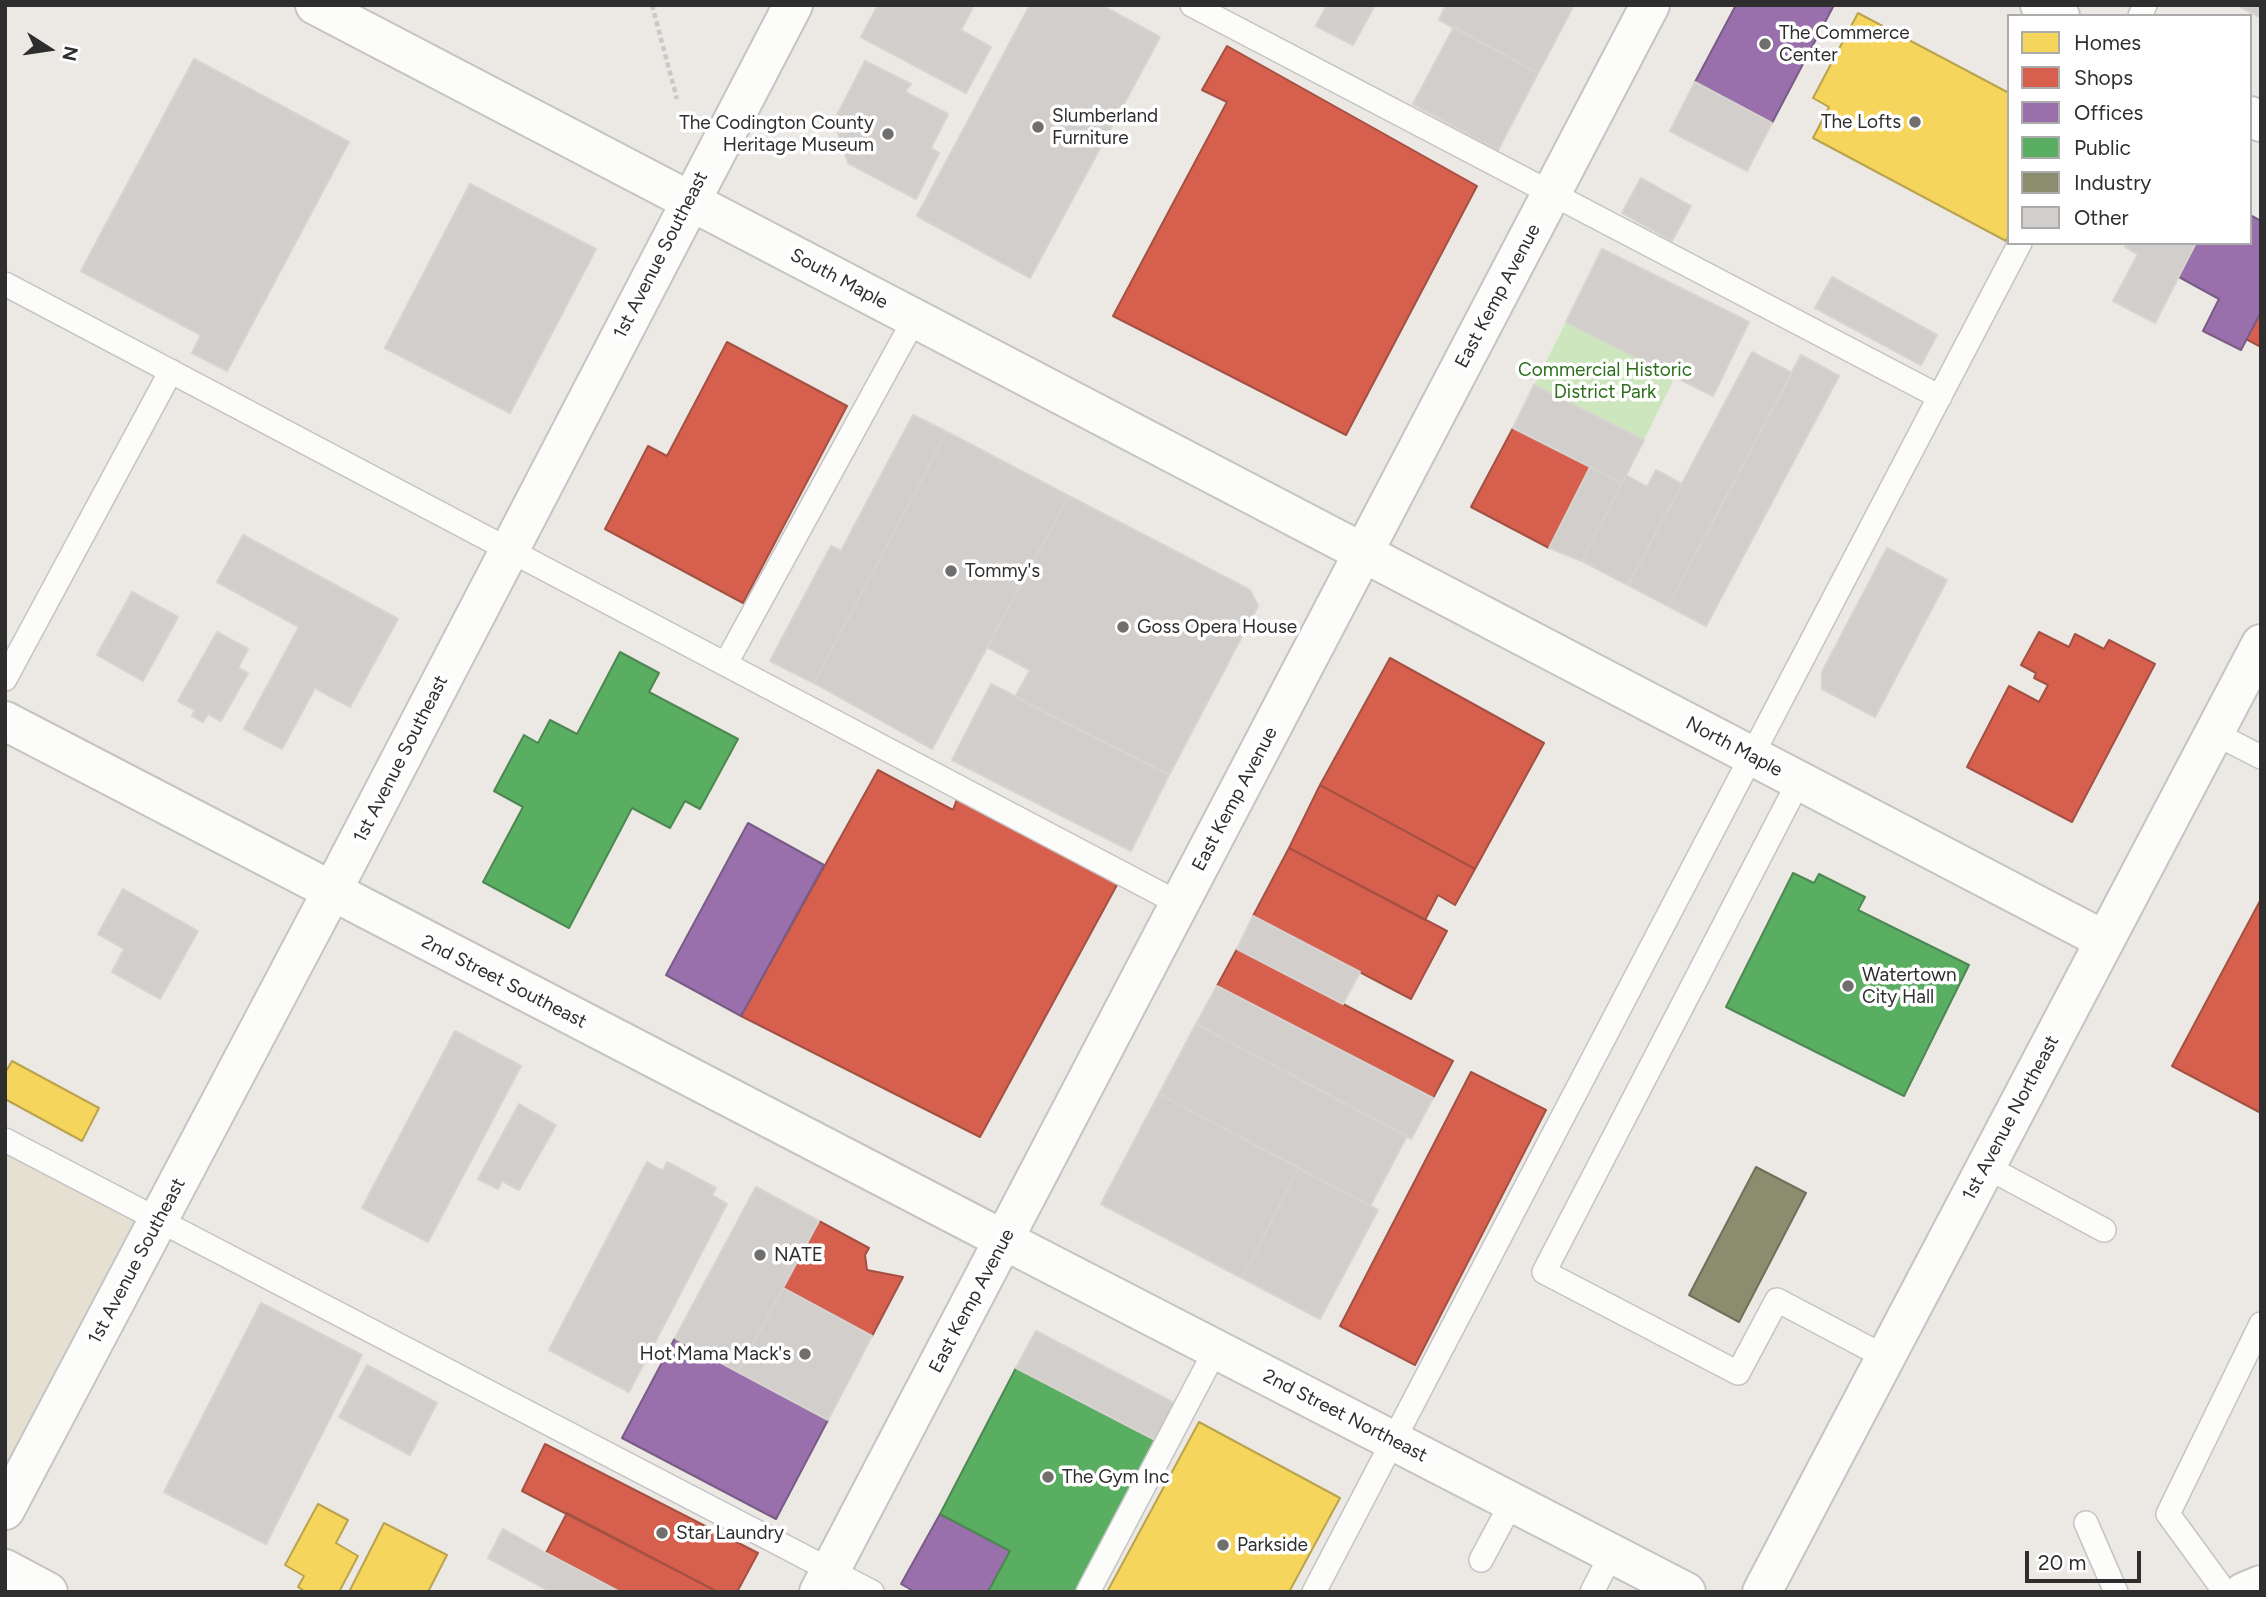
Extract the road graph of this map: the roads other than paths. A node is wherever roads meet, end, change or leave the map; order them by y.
1 (315, 5) edge
2 (793, 5) edge
3 (1192, 5) edge
4 (1650, 5) edge
5 (2040, 5) edge
6 (2056, 14) edge
7 (1552, 193) junction
8 (690, 200) junction
9 (2019, 245) edge
10 (5, 284) edge
11 (915, 318) junction
12 (171, 371) junction
13 (1940, 397) junction
14 (509, 549) junction
15 (1363, 553) junction
16 (2261, 644) edge
17 (726, 663) junction
18 (5, 679) edge
19 (5, 721) edge
20 (2214, 733) junction
21 (1751, 756) junction
22 (2261, 757) edge
23 (1800, 781) junction
24 (331, 893) junction
25 (1180, 904) junction
26 (2104, 940) junction
27 (5, 1140) edge
28 (1985, 1166) junction
29 (159, 1220) junction
30 (2104, 1230) dead end
31 (1004, 1240) junction
32 (2261, 1324) edge
33 (1215, 1351) junction
34 (1885, 1357) junction
35 (1395, 1441) junction
36 (1512, 1502) junction
37 (5, 1510) edge
38 (2086, 1523) dead end
39 (1612, 1553) junction
40 (1481, 1560) dead end
41 (5, 1569) edge
42 (825, 1581) edge
43 (2261, 1585) edge
44 (48, 1592) edge
45 (872, 1592) edge
46 (1088, 1592) edge
47 (1314, 1592) edge
48 (1592, 1592) edge
49 (1686, 1592) edge
50 (1762, 1592) edge
51 (2116, 1592) edge
52 (2225, 1592) edge
53 (2244, 1592) edge

1 - 8 street, South Maple
2 - 8 street, 1st Avenue Southeast
3 - 7 lane
4 - 7 street, East Kemp Avenue
5 - 6 street
7 - 13 lane
7 - 15 street, East Kemp Avenue
8 - 11 street, South Maple
8 - 14 street, 1st Avenue Southeast
9 - 13 lane
10 - 12 lane
11 - 15 street, South Maple
11 - 17 lane
12 - 14 lane
12 - 18 lane
13 - 21 lane
14 - 17 lane
14 - 24 street, 1st Avenue Southeast
15 - 21 street, North Maple
15 - 25 street, East Kemp Avenue
16 - 20 street, 1st Avenue Northeast
17 - 25 lane
19 - 24 street, 2nd Street Southeast
20 - 22 lane
20 - 26 street, 1st Avenue Northeast
21 - 23 street, North Maple
21 - 35 lane
23 - 26 street, North Maple
23 - 34 lane
24 - 29 street, 1st Avenue Southeast
24 - 31 street, 2nd Street Southeast
25 - 31 street, East Kemp Avenue
26 - 28 street, 1st Avenue Northeast
27 - 29 lane
28 - 30 lane
28 - 34 street, 1st Avenue Northeast
29 - 37 street, 1st Avenue Southeast
29 - 42 lane
31 - 33 street, 2nd Street Northeast
31 - 42 street, East Kemp Avenue
32 - 52 lane
33 - 35 street, 2nd Street Northeast
33 - 46 lane
34 - 50 street, 1st Avenue Northeast
35 - 36 street, 2nd Street Northeast
35 - 47 lane
36 - 39 street, 2nd Street Northeast
36 - 40 lane
38 - 51 lane
39 - 48 lane
39 - 49 street, 2nd Street Northeast
41 - 44 street
42 - 45 lane
43 - 53 street

